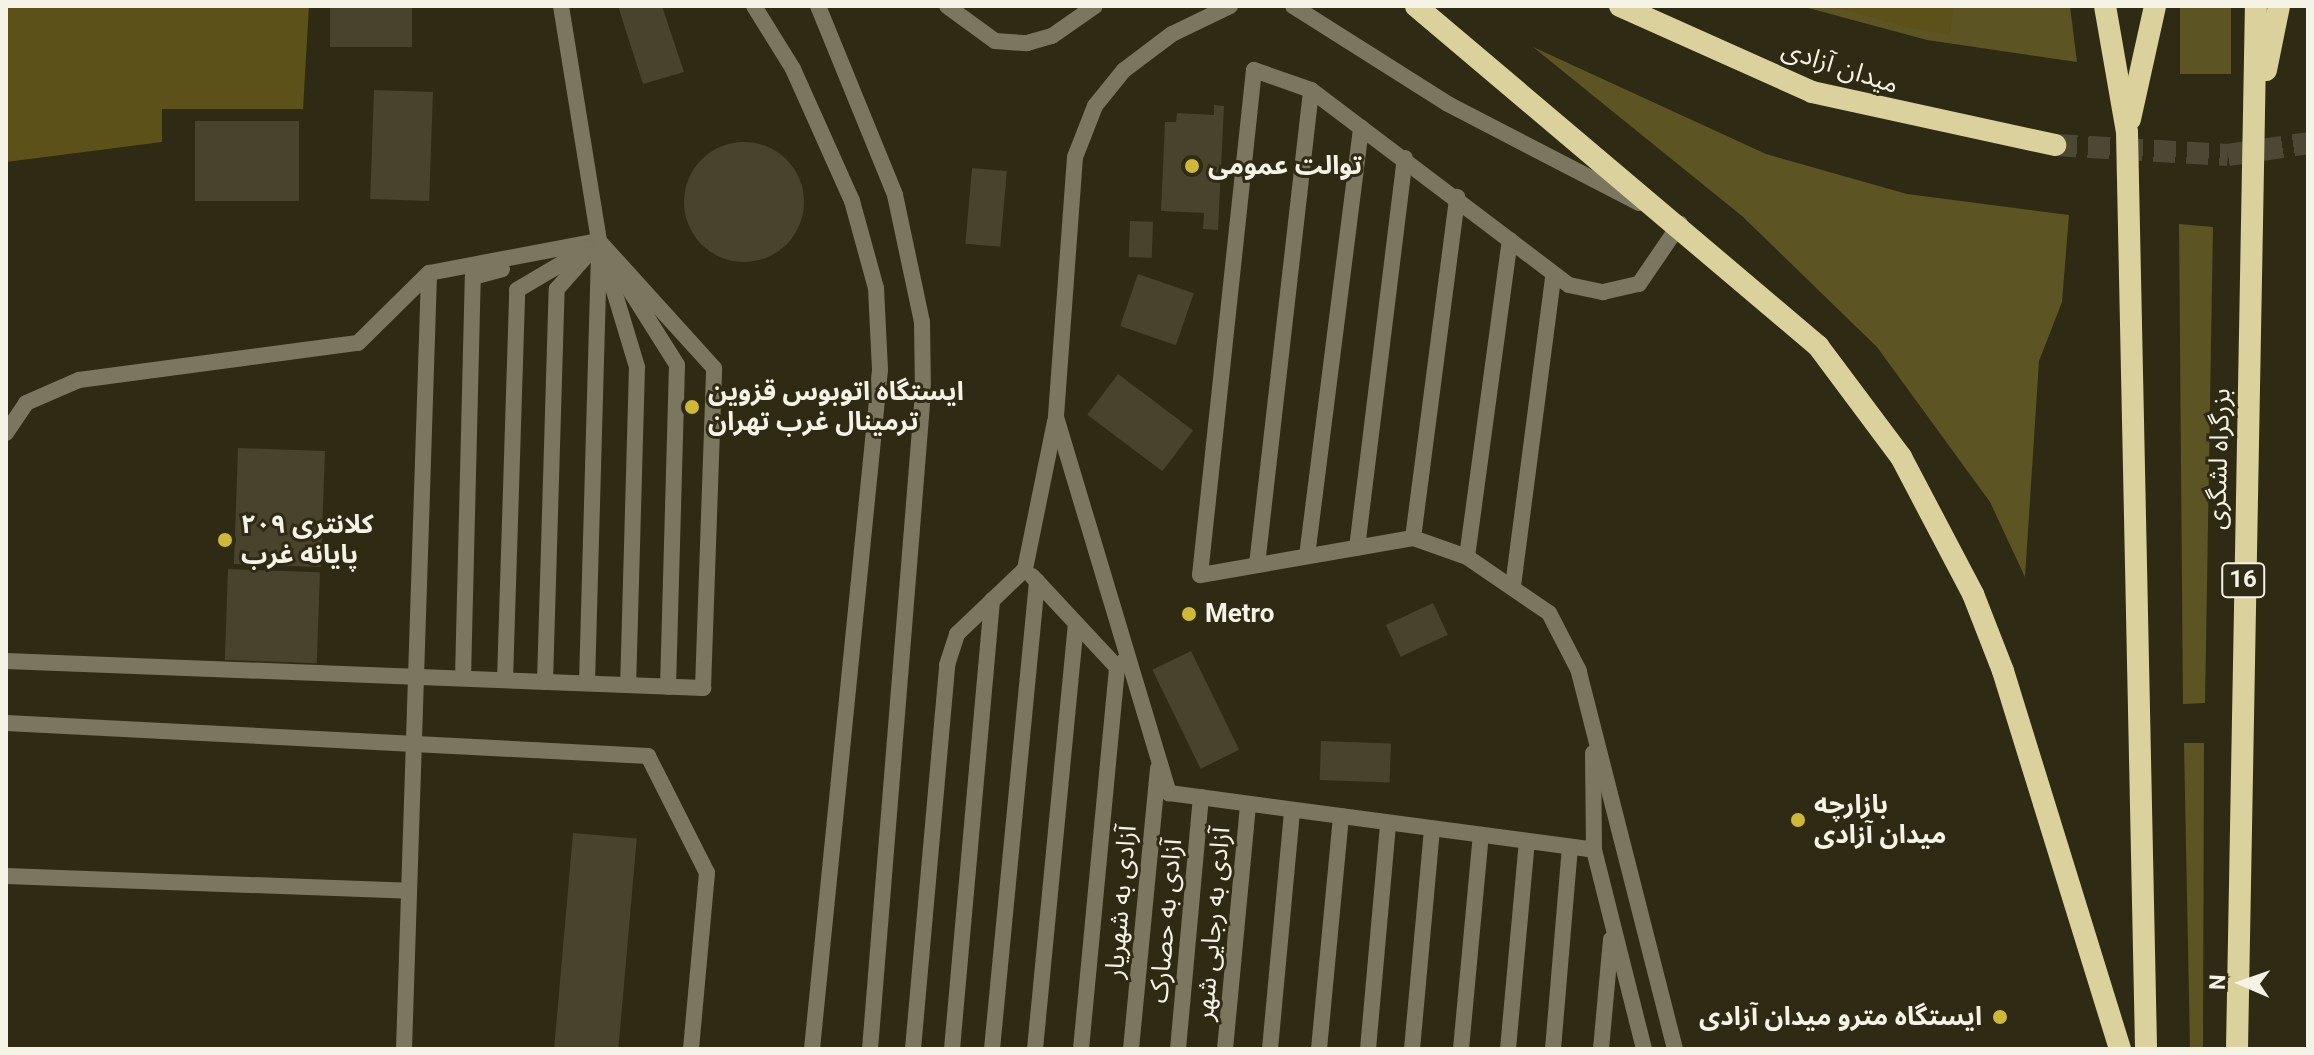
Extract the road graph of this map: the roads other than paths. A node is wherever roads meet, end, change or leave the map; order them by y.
1 (561, 6) edge
2 (754, 6) edge
3 (818, 6) edge
4 (947, 6) edge
5 (1095, 6) edge
6 (1230, 6) edge
7 (1293, 6) edge
8 (1416, 6) edge
9 (1620, 6) edge
10 (2105, 6) edge
11 (2155, 6) edge
12 (2256, 6) edge
13 (2279, 6) edge
14 (1311, 90) junction
15 (2258, 111) junction
16 (1361, 127) junction
17 (2127, 132) junction
18 (2055, 145) tunnel mouth
19 (1405, 158) junction
20 (1457, 197) junction
21 (1684, 226) junction
22 (1510, 240) junction
23 (599, 241) junction
24 (429, 273) junction
25 (1553, 276) junction
26 (1056, 417) junction
27 (6, 433) edge
28 (1413, 538) junction
29 (1357, 548) junction
30 (1307, 556) junction
31 (1467, 557) junction
32 (1257, 565) junction
33 (1025, 569) junction
34 (1037, 581) junction
35 (1513, 586) junction
36 (992, 600) junction
37 (1076, 624) junction
38 (6, 661) edge
39 (1122, 662) junction
40 (416, 677) junction
41 (463, 678) junction
42 (505, 680) junction
43 (545, 682) junction
44 (587, 683) junction
45 (628, 685) junction
46 (668, 687) junction
47 (6, 723) edge
48 (1593, 727) junction
49 (414, 743) junction
50 (1159, 759) junction
51 (1201, 797) junction
52 (1248, 804) junction
53 (1292, 810) junction
54 (1341, 816) junction
55 (1388, 823) junction
56 (1432, 829) junction
57 (1481, 835) junction
58 (1527, 841) junction
59 (1570, 847) junction
60 (1594, 850) junction
61 (6, 876) edge
62 (409, 891) junction
63 (1613, 925) junction
64 (404, 1049) edge
65 (691, 1049) edge
66 (812, 1049) edge
67 (870, 1049) edge
68 (913, 1049) edge
69 (952, 1049) edge
70 (992, 1049) edge
71 (1035, 1049) edge
72 (1081, 1049) edge
73 (1131, 1049) edge
74 (1178, 1049) edge
75 (1225, 1049) edge
76 (1270, 1049) edge
77 (1319, 1049) edge
78 (1368, 1049) edge
79 (1412, 1049) edge
80 (1461, 1049) edge
81 (1508, 1049) edge
82 (1553, 1049) edge
83 (1601, 1049) edge
84 (1644, 1049) edge
85 (1675, 1049) edge
86 (2120, 1049) edge
87 (2146, 1049) edge
88 (2237, 1049) edge

1 - 23 lane
2 - 66 lane
3 - 67 lane
4 - 5 lane
6 - 26 lane
7 - 21 lane
8 - 21 highway
9 - 18 highway, میدان آزادی
10 - 17 highway
11 - 17 highway
12 - 15 highway
13 - 15 highway, 16
14 - 16 lane
14 - 32 lane
14 - 32 lane
15 - 88 highway, بزرگراه لشگری / 16
16 - 19 lane
16 - 30 lane
17 - 87 highway
19 - 20 lane
19 - 29 lane
20 - 22 lane
20 - 28 lane
21 - 25 lane
21 - 86 highway
22 - 25 lane
22 - 31 lane
23 - 24 lane
23 - 41 lane
23 - 42 lane
23 - 43 lane
23 - 44 lane
23 - 45 lane
23 - 46 lane
23 - 46 lane
24 - 27 lane
24 - 40 lane
25 - 35 lane
26 - 33 lane
26 - 39 lane
28 - 29 lane
28 - 31 lane
29 - 30 lane
30 - 32 lane
31 - 35 lane
33 - 34 lane
33 - 36 lane
34 - 37 lane
34 - 70 lane
35 - 48 lane
36 - 68 lane
36 - 69 lane
37 - 39 lane
37 - 71 lane
38 - 40 lane
39 - 50 lane
39 - 72 lane
40 - 41 lane
40 - 49 lane
41 - 42 lane
42 - 43 lane
43 - 44 lane
44 - 45 lane
45 - 46 lane
47 - 49 lane
48 - 60 lane
48 - 85 lane
49 - 62 lane
49 - 65 lane
50 - 51 lane
50 - 73 lane, آزادی به شهریار
51 - 52 lane
51 - 74 lane, آزادی به حصارک
52 - 53 lane
52 - 75 lane, آزادی به رجایی شهر
53 - 54 lane
53 - 76 lane
54 - 55 lane
54 - 77 lane
55 - 56 lane
55 - 78 lane
56 - 57 lane
56 - 79 lane
57 - 58 lane
57 - 80 lane
58 - 59 lane
58 - 81 lane
59 - 60 lane
59 - 82 lane
60 - 63 lane
61 - 62 lane
62 - 64 lane
63 - 83 lane
63 - 84 lane

